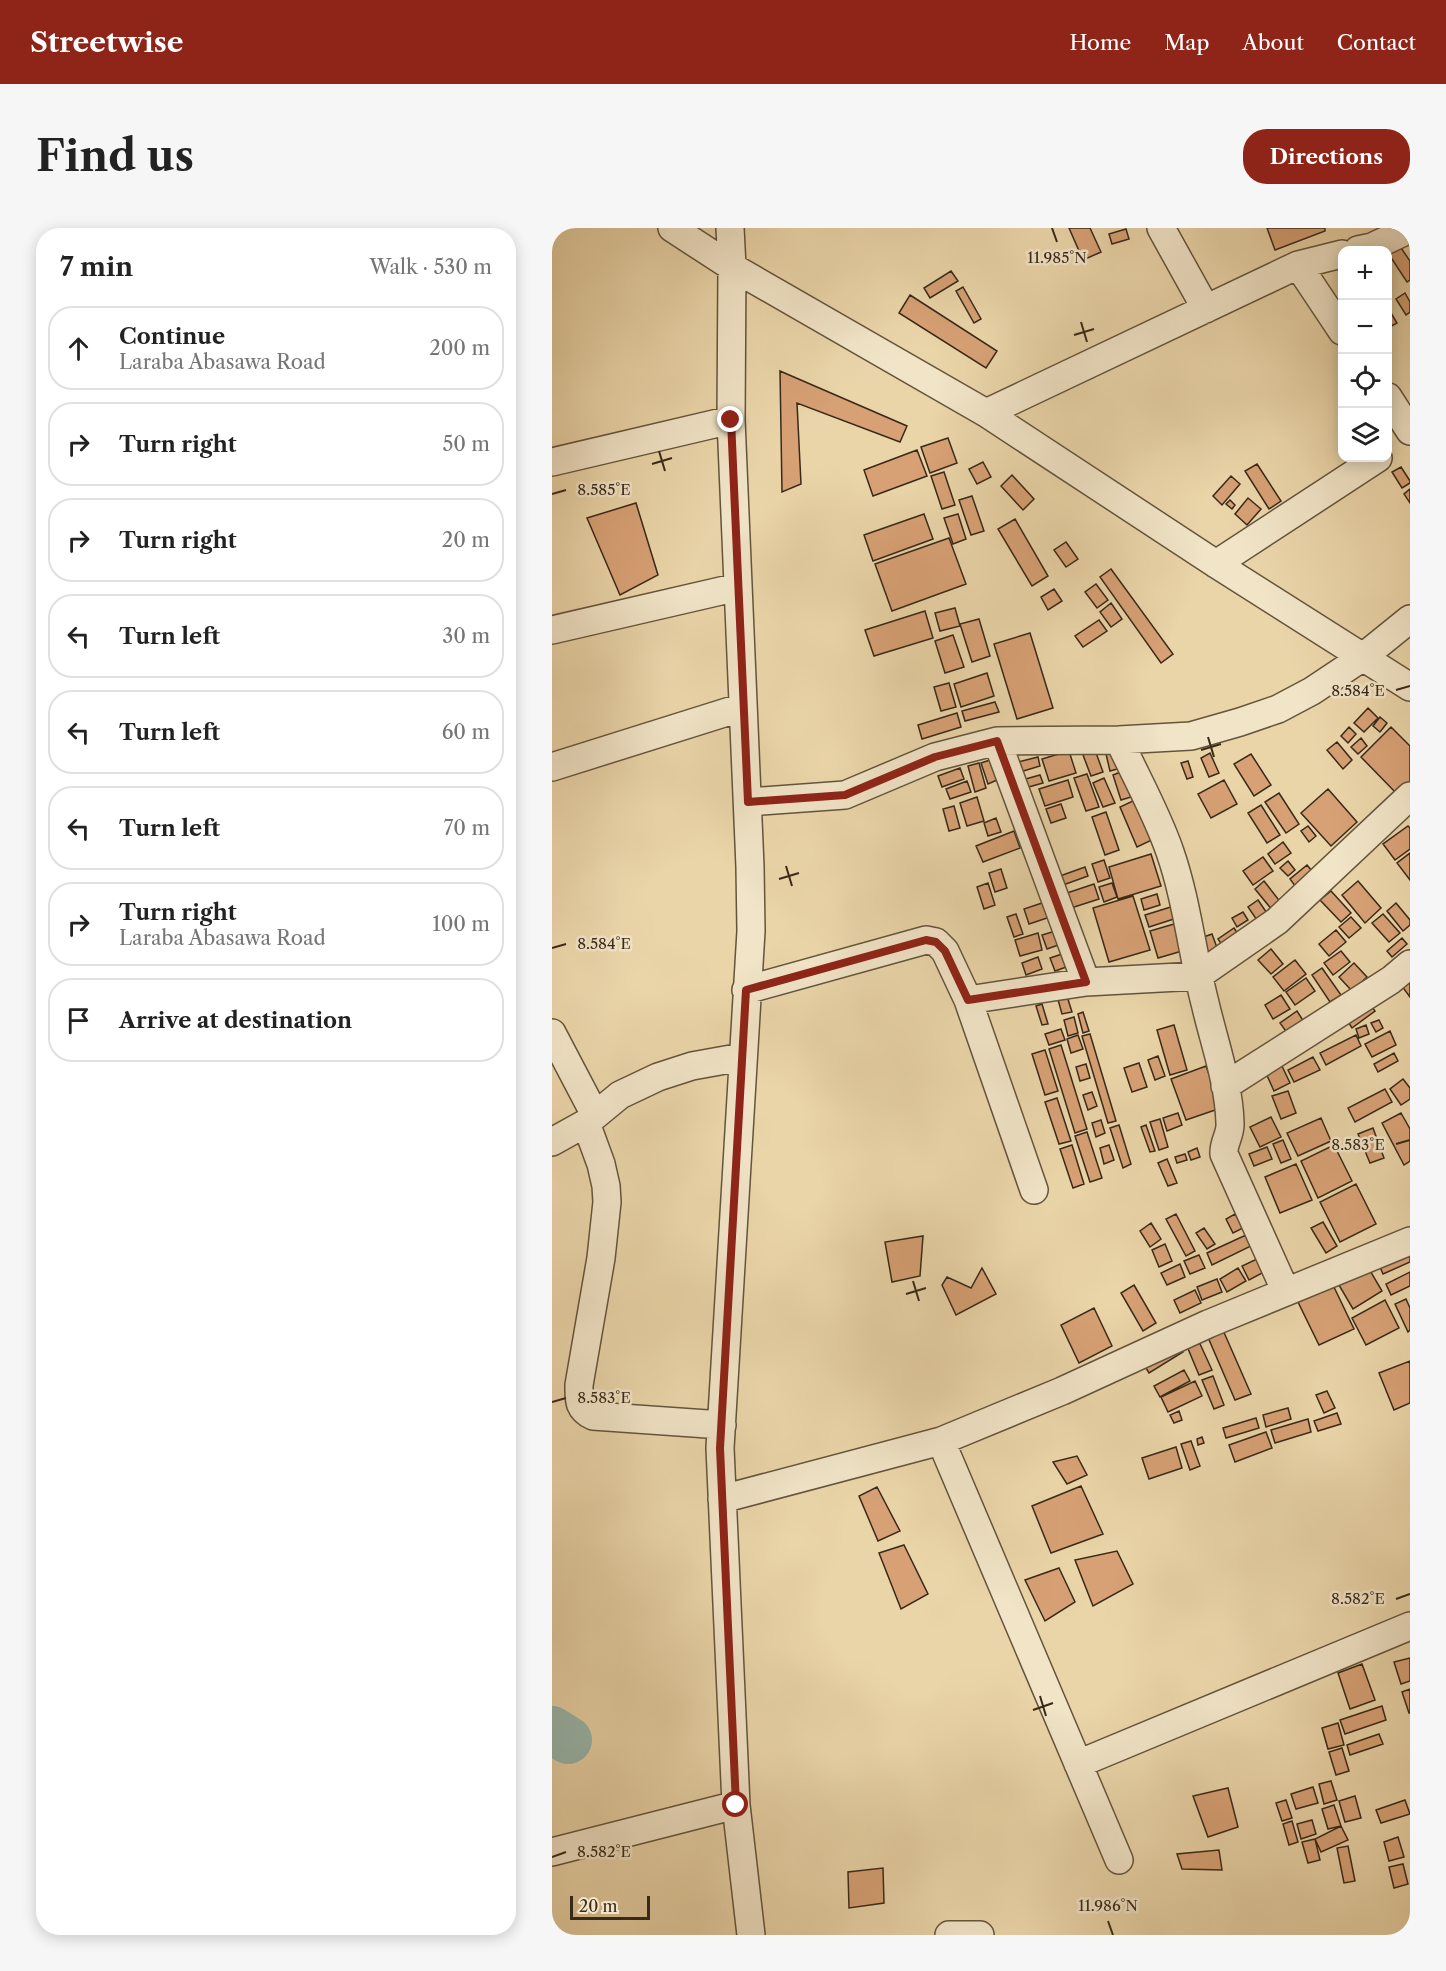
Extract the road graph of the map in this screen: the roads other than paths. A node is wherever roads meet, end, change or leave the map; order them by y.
1 (672, 228) edge
2 (730, 228) edge
3 (1161, 228) edge
4 (1410, 229) edge
5 (1365, 242) edge
6 (1338, 255) edge
7 (1298, 265) junction
8 (732, 267) junction
9 (1206, 309) junction
10 (1338, 325) edge
11 (1392, 402) edge
12 (986, 413) junction
13 (731, 420) junction
14 (1410, 431) edge
15 (1410, 436) edge
16 (1392, 448) edge
17 (552, 462) edge
18 (1372, 462) edge
19 (1216, 564) junction
20 (738, 587) junction
21 (1410, 619) edge
22 (552, 630) edge
23 (1363, 657) junction
24 (1410, 687) edge
25 (743, 707) junction
26 (1119, 740) junction
27 (997, 741) junction
28 (552, 767) edge
29 (1410, 796) edge
30 (748, 802) junction
31 (1410, 964) edge
32 (1198, 976) junction
33 (1086, 982) junction
34 (746, 990) junction
35 (968, 1000) junction
36 (552, 1033) edge
37 (742, 1057) junction
38 (1225, 1086) junction
39 (591, 1119) junction
40 (552, 1142) edge
41 (1034, 1190) dead end
42 (1410, 1241) edge
43 (1286, 1292) junction
44 (722, 1425) junction
45 (941, 1440) junction
46 (722, 1499) junction
47 (1410, 1626) edge
48 (1078, 1764) junction
49 (736, 1805) junction
50 (552, 1852) edge
51 (1119, 1860) dead end
52 (751, 1935) edge
53 (949, 1935) edge
54 (980, 1935) edge

1 - 8 street
2 - 8 street
3 - 9 street
4 - 5 street
6 - 7 street
7 - 9 street
7 - 10 street
8 - 12 street
8 - 13 street
9 - 12 street
11 - 14 street
12 - 19 street
13 - 17 street
13 - 20 street
15 - 16 street
18 - 19 street
19 - 23 street
20 - 22 street
20 - 25 street
21 - 23 street
23 - 24 street
23 - 26 street
25 - 28 street
25 - 30 street
26 - 27 street
26 - 32 street
27 - 30 street
27 - 33 street
29 - 32 street
30 - 34 street
31 - 38 street
32 - 33 street
32 - 38 street
33 - 35 street
34 - 35 street
34 - 37 street
35 - 41 street
36 - 39 street
37 - 39 street
37 - 44 street
38 - 43 street
39 - 40 street
39 - 44 street
42 - 43 street
43 - 45 street
44 - 46 street
45 - 46 street
45 - 48 street
46 - 49 street
47 - 48 street
48 - 51 street
49 - 50 street
49 - 52 street
53 - 54 street

